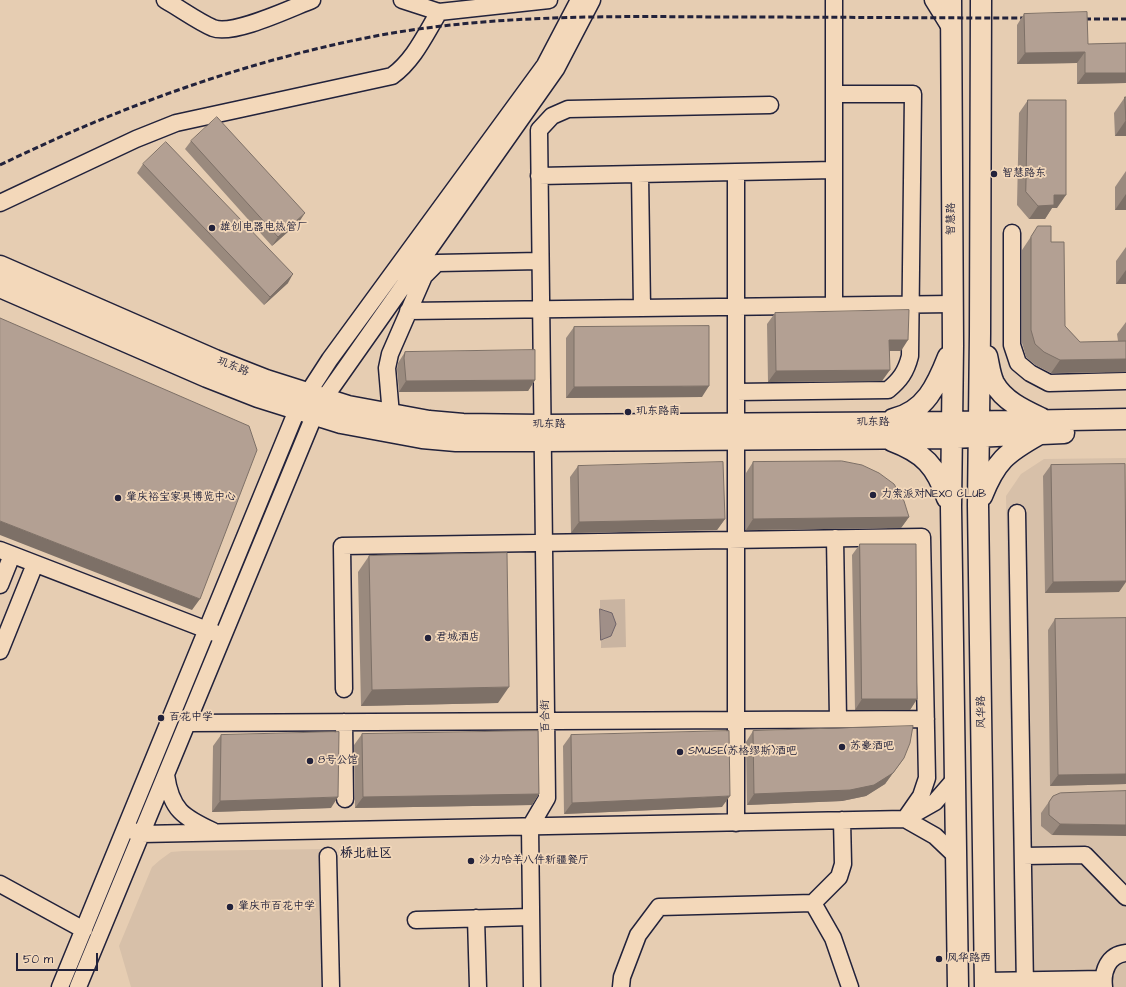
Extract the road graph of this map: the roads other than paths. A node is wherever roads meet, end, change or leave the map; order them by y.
1 (165, 0) edge
2 (312, 0) edge
3 (402, 0) edge
4 (549, 0) edge
5 (579, 0) edge
6 (592, 0) edge
7 (834, 0) edge
8 (934, 0) edge
9 (951, 0) edge
10 (981, 0) edge
11 (994, 0) edge
12 (438, 12) junction
13 (951, 29) junction
14 (980, 39) junction
15 (834, 94) junction
16 (770, 105) dead end
17 (834, 170) junction
18 (736, 172) junction
19 (640, 174) junction
20 (539, 176) junction
21 (0, 202) edge
22 (1012, 233) dead end
23 (540, 261) junction
24 (0, 266) edge
25 (0, 287) edge
26 (952, 304) junction
27 (910, 305) junction
28 (834, 306) junction
29 (736, 307) junction
30 (642, 308) junction
31 (541, 310) junction
32 (408, 311) junction
33 (980, 334) junction
34 (953, 345) junction
35 (525, 351) edge
36 (541, 351) junction
37 (1126, 382) edge
38 (736, 392) junction
39 (310, 405) junction
40 (391, 415) junction
41 (1126, 419) edge
42 (1043, 427) junction
43 (979, 428) junction
44 (881, 430) junction
45 (951, 430) junction
46 (736, 431) junction
47 (542, 433) junction
48 (1126, 433) edge
49 (978, 505) junction
50 (951, 508) junction
51 (1017, 513) dead end
52 (835, 538) junction
53 (736, 540) junction
54 (543, 543) junction
55 (951, 548) junction
56 (980, 548) junction
57 (6, 553) edge
58 (35, 564) junction
59 (0, 585) edge
60 (206, 630) junction
61 (223, 636) junction
62 (0, 651) edge
63 (344, 689) dead end
64 (838, 719) junction
65 (926, 719) junction
66 (736, 720) junction
67 (546, 721) junction
68 (344, 722) junction
69 (188, 723) junction
70 (166, 775) junction
71 (955, 779) junction
72 (346, 799) dead end
73 (905, 819) junction
74 (842, 820) junction
75 (736, 822) junction
76 (530, 827) junction
77 (126, 828) junction
78 (216, 833) junction
79 (141, 834) junction
80 (328, 856) dead end
81 (956, 856) junction
82 (1023, 856) junction
83 (0, 884) edge
84 (1126, 897) edge
85 (813, 903) junction
86 (531, 917) junction
87 (476, 918) junction
88 (416, 920) dead end
89 (84, 930) junction
90 (1126, 953) edge
91 (1104, 983) edge
92 (985, 984) edge
93 (1025, 984) edge
94 (60, 987) edge
95 (78, 987) edge
96 (331, 987) edge
97 (478, 987) edge
98 (532, 987) edge
99 (621, 987) edge
100 (850, 987) edge
101 (958, 987) edge

1 - 2 street
3 - 12 street
4 - 12 street
5 - 39 street
6 - 39 street
7 - 15 street
8 - 13 street
9 - 13 main road, 智慧路
10 - 14 main road
11 - 14 main road
12 - 21 street
13 - 26 main road, 智慧路
14 - 33 main road
15 - 17 street
15 - 27 street
16 - 20 street, 百合街
17 - 18 street
17 - 28 street
18 - 19 street
18 - 29 street
19 - 20 street
19 - 30 street
20 - 23 street, 百合街
22 - 37 street
23 - 31 street, 百合街
23 - 32 street
24 - 39 main road, 玑东路
25 - 39 main road, 玑东路
26 - 27 street
26 - 34 main road, 智慧路
27 - 28 street
27 - 38 street
28 - 29 street
29 - 30 street
29 - 38 street
30 - 31 street
31 - 32 street
31 - 36 street, 百合街
32 - 40 street
33 - 42 main road
33 - 43 main road
34 - 44 main road
34 - 45 main road, 智慧路
35 - 36 street
36 - 47 street, 百合街
38 - 46 street
39 - 40 main road, 玑东路
39 - 47 main road, 玑东路
39 - 60 street
39 - 61 street
40 - 47 main road, 玑东路
41 - 42 main road, 玑东路
42 - 43 main road, 玑东路
42 - 48 main road, 玑东路
42 - 49 main road
43 - 45 main road, 玑东路
43 - 49 main road, 风华路
44 - 45 main road, 玑东路
44 - 46 main road, 玑东路
44 - 50 main road
45 - 50 main road
46 - 47 main road, 玑东路
46 - 53 street
47 - 54 street, 百合街
49 - 56 main road, 风华路
50 - 55 main road
51 - 82 street
52 - 53 street
52 - 64 street
52 - 65 street
53 - 54 street
53 - 66 street
54 - 63 street
54 - 67 street, 百合街
55 - 56 main road
55 - 71 main road
56 - 92 main road, 风华路
57 - 58 street
57 - 59 street
58 - 60 street
58 - 62 street
60 - 61 street
60 - 77 street
61 - 69 street
64 - 65 street
64 - 66 street
65 - 73 street
66 - 67 street
66 - 75 street
67 - 68 street
67 - 76 street, 百合街
68 - 69 street
68 - 72 street
69 - 70 street
70 - 78 street
70 - 79 street
71 - 73 street
71 - 81 main road
73 - 74 street
73 - 81 street
74 - 75 street
74 - 85 street
75 - 76 street
76 - 78 street
76 - 86 street
77 - 79 street
77 - 89 street
78 - 79 street
79 - 95 street
80 - 96 street
81 - 101 main road
82 - 84 street
82 - 93 street
83 - 89 street
85 - 99 street
85 - 100 street
86 - 87 street
86 - 98 street
87 - 88 street
87 - 97 street
89 - 94 street
90 - 91 street
91 - 93 street
92 - 93 street

